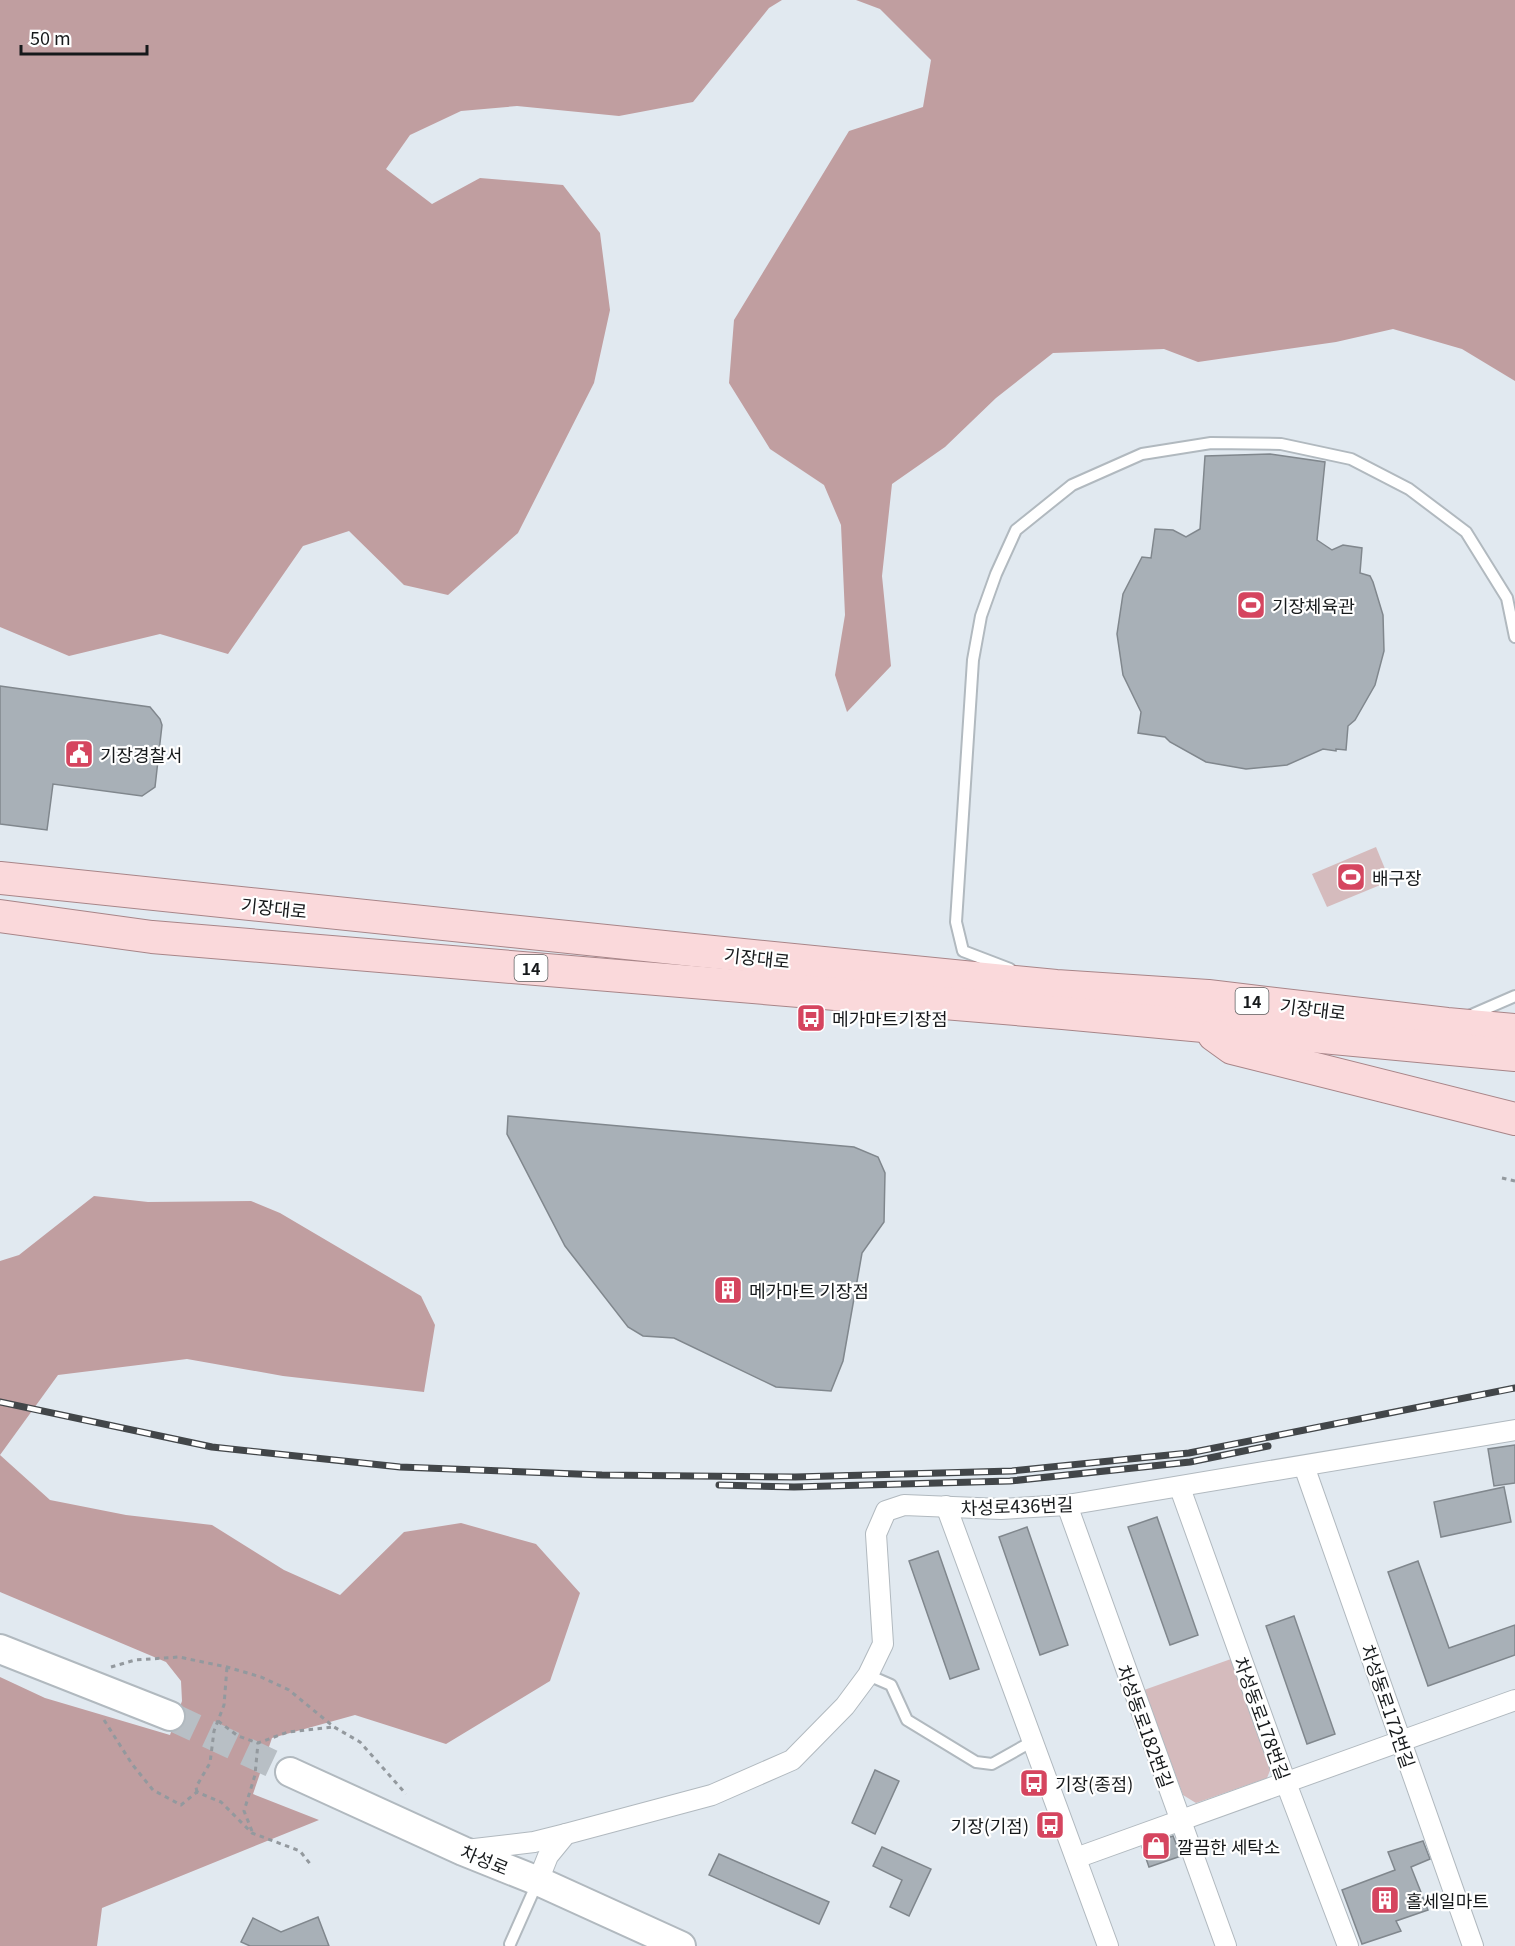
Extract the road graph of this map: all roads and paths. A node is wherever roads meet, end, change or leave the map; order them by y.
1 (1515, 636) edge
2 (0, 878) edge
3 (0, 916) edge
4 (1056, 986) junction
5 (1515, 996) edge
6 (1447, 1024) junction
7 (1204, 1027) junction
8 (1515, 1030) edge
9 (1515, 1055) edge
10 (1515, 1119) edge
11 (1502, 1178) dead end
12 (1515, 1181) edge
13 (1515, 1430) edge
14 (1304, 1466) junction
15 (1180, 1488) junction
16 (1068, 1505) junction
17 (946, 1506) junction
18 (0, 1650) edge
19 (111, 1667) dead end
20 (227, 1667) junction
21 (868, 1675) junction
22 (1513, 1706) edge
23 (170, 1716) tunnel mouth
24 (104, 1720) dead end
25 (218, 1721) junction
26 (1033, 1741) junction
27 (1401, 1741) junction
28 (258, 1743) dead end
29 (290, 1772) tunnel mouth
30 (1286, 1783) junction
31 (197, 1792) junction
32 (406, 1794) dead end
33 (1180, 1821) junction
34 (566, 1834) junction
35 (463, 1851) junction
36 (1076, 1858) junction
37 (311, 1865) dead end
38 (538, 1881) junction
39 (510, 1944) dead end
40 (681, 1946) edge
41 (1108, 1946) edge
42 (1226, 1946) edge
43 (1348, 1946) edge
44 (1473, 1946) edge

1 - 4 lane
2 - 4 main road, 기장대로 / 14
3 - 7 main road, 기장대로 / 14
4 - 6 main road, 기장대로 / 14
5 - 6 lane
6 - 8 main road, 기장대로 / 14
7 - 9 main road, 기장대로 / 14
7 - 10 main road
11 - 12 path
13 - 14 street, 차성로436번길
14 - 15 street, 차성로436번길
14 - 27 street, 차성동로172번길
15 - 16 street, 차성로436번길
15 - 30 street, 차성동로178번길
16 - 17 street, 차성로436번길
16 - 33 street, 차성동로182번길
17 - 21 street
17 - 26 street, 차성로436번길
18 - 23 main road
19 - 20 path
20 - 25 path
20 - 32 path
21 - 26 lane
21 - 34 street
22 - 27 street
24 - 31 path
25 - 28 path
25 - 31 path
26 - 36 street, 차성로436번길
27 - 30 street
27 - 44 street, 차성동로172번길
29 - 35 main road, 차성로
30 - 33 street
30 - 43 street, 차성동로178번길
31 - 37 path
33 - 36 street
33 - 42 street, 차성동로182번길
34 - 35 street
34 - 38 street
35 - 38 main road, 차성로
36 - 41 street, 차성로436번길
38 - 39 lane
38 - 40 main road, 차성로

